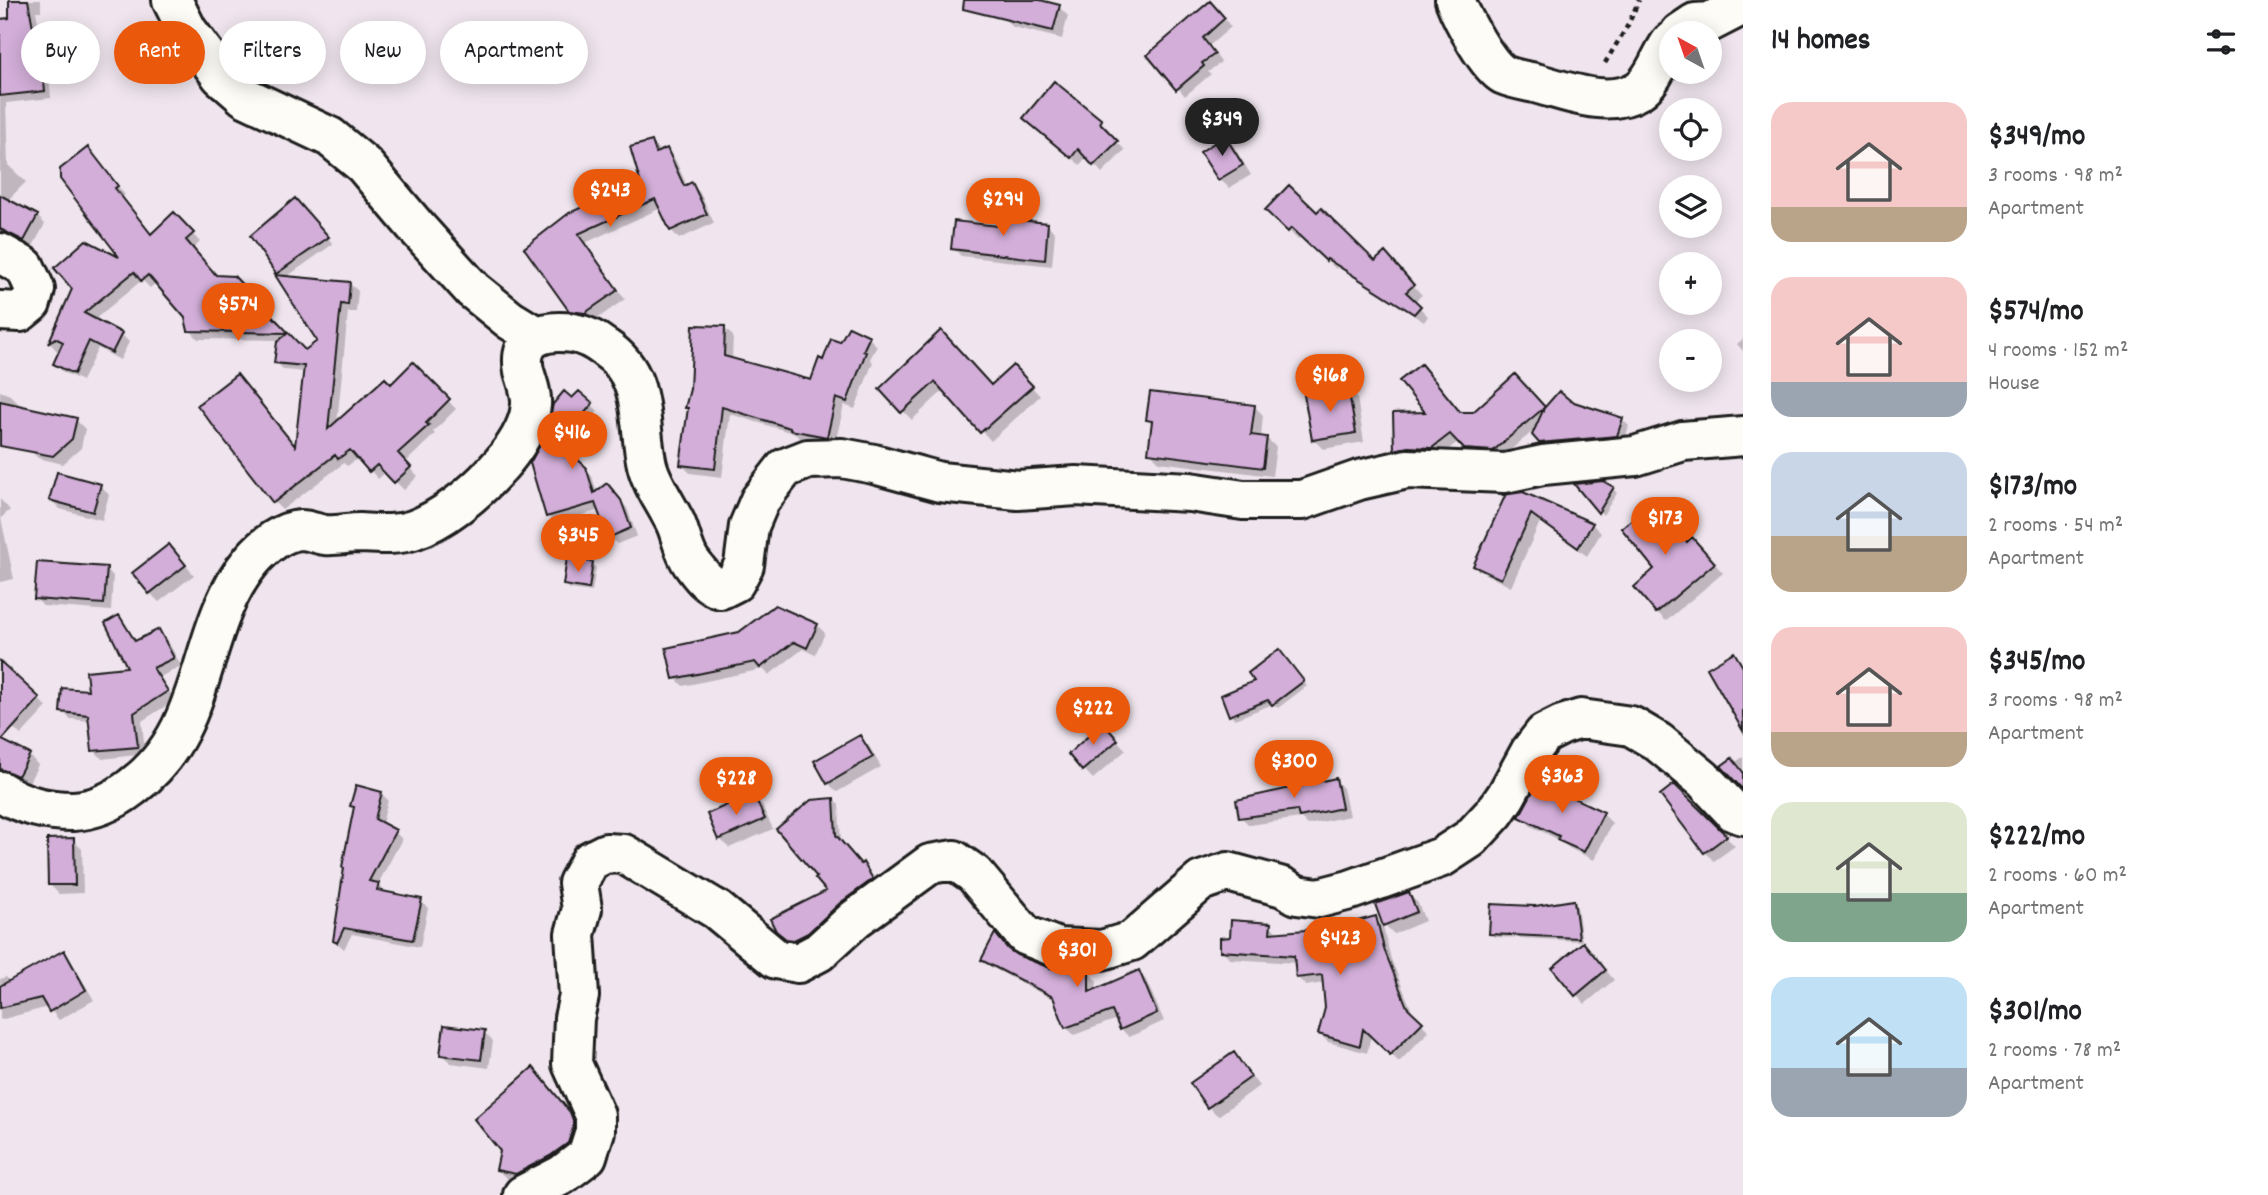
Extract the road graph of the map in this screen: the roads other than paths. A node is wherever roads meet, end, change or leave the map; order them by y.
1 (172, 0) edge
2 (1455, 0) edge
3 (1743, 5) edge
4 (1712, 21) edge
5 (1659, 63) edge
6 (0, 253) edge
7 (0, 311) edge
8 (536, 336) junction
9 (1743, 436) edge
10 (0, 791) edge
11 (1743, 815) edge
12 (523, 1195) edge

1 - 8 street
2 - 5 street
3 - 4 street
6 - 7 street
8 - 9 street
8 - 10 street
11 - 12 street

